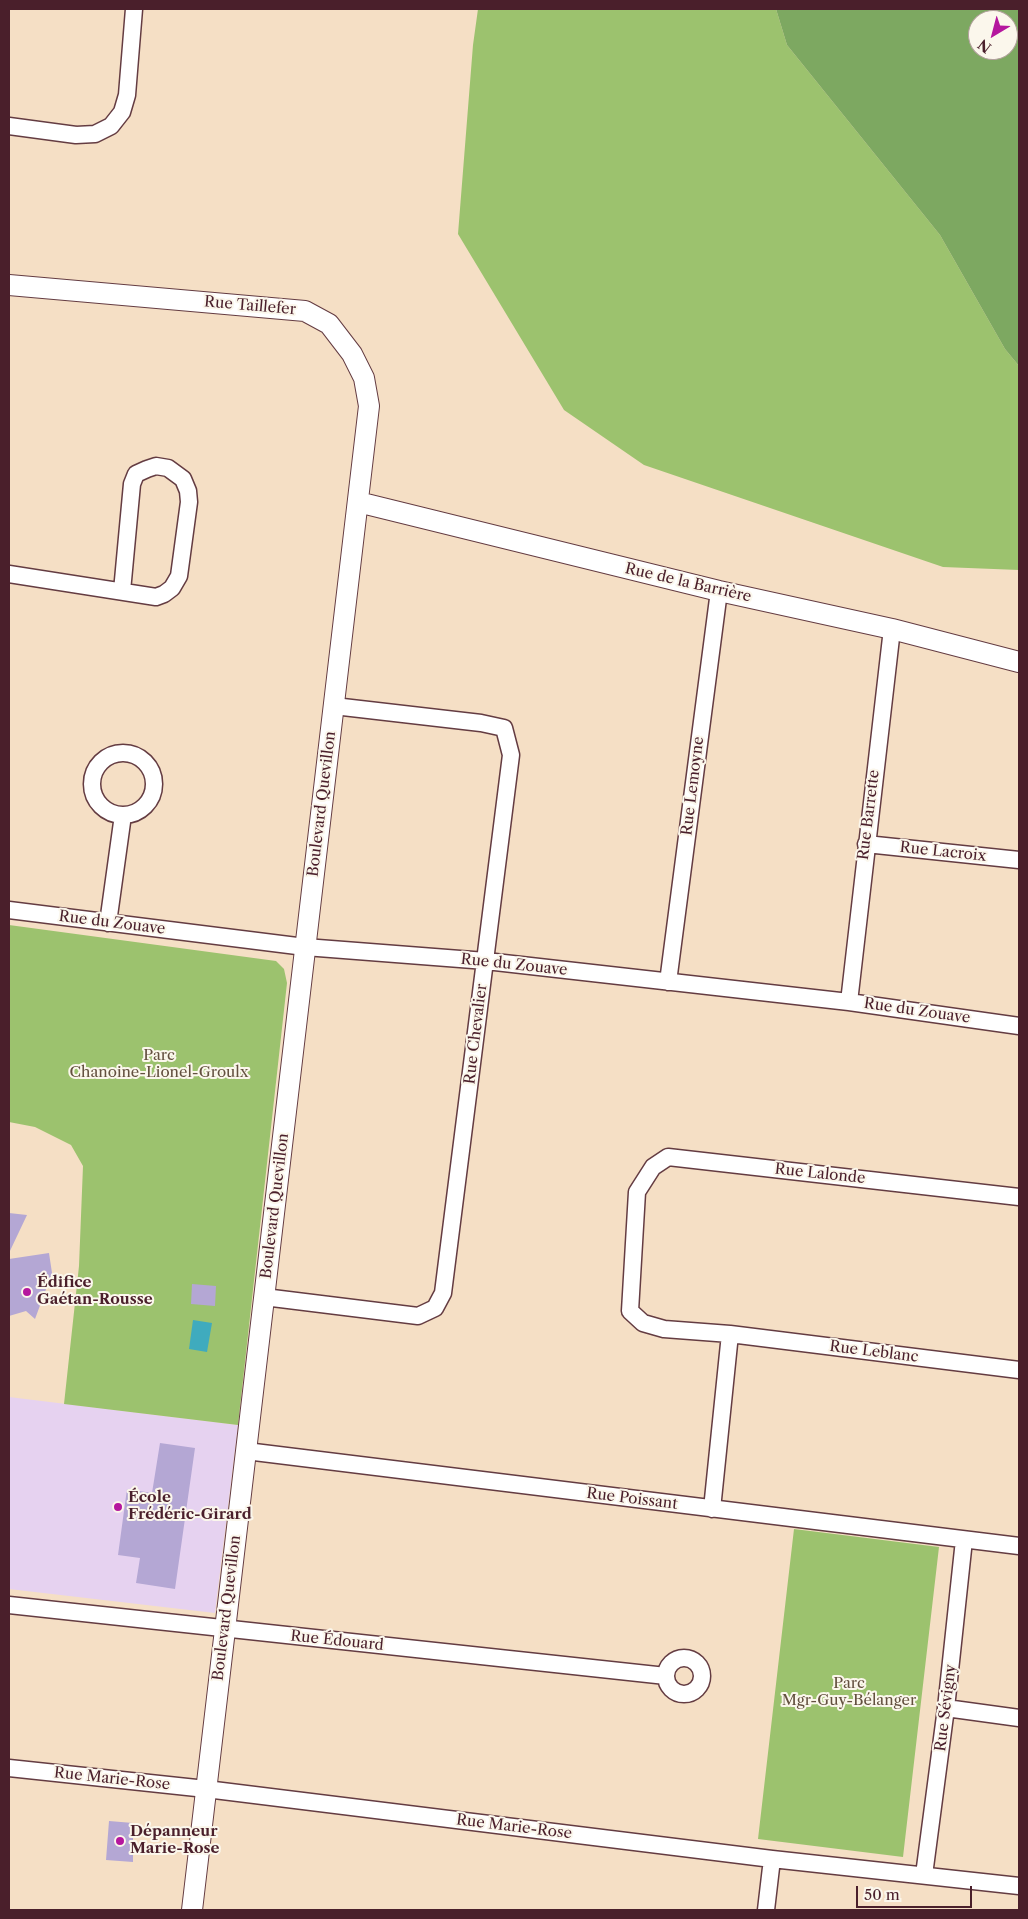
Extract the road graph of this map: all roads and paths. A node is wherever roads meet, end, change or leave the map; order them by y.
1 (134, 9) edge
2 (9, 126) edge
3 (9, 285) edge
4 (358, 502) junction
5 (9, 574) edge
6 (719, 590) junction
7 (122, 591) junction
8 (892, 628) junction
9 (1019, 662) edge
10 (334, 706) junction
11 (122, 815) dead end
12 (866, 844) junction
13 (1019, 860) edge
14 (9, 910) edge
15 (108, 922) junction
16 (305, 946) junction
17 (486, 961) junction
18 (668, 982) junction
19 (849, 1002) junction
20 (1019, 1026) edge
21 (637, 1192) joint
22 (1019, 1197) edge
23 (264, 1297) junction
24 (730, 1334) junction
25 (1019, 1370) edge
26 (246, 1450) junction
27 (712, 1509) junction
28 (964, 1540) junction
29 (1019, 1546) edge
30 (9, 1605) edge
31 (225, 1629) junction
32 (666, 1676) dead end
33 (946, 1708) junction
34 (1019, 1718) edge
35 (9, 1768) edge
36 (206, 1789) junction
37 (772, 1860) junction
38 (924, 1875) junction
39 (1019, 1886) edge
40 (192, 1910) edge
41 (766, 1910) edge

1 - 2 street
3 - 4 street, Rue Taillefer
4 - 6 street, Rue de la Barrière
4 - 10 street, Boulevard Quevillon
5 - 7 street
6 - 8 street, Rue de la Barrière
6 - 18 street, Rue Lemoyne
7 - 7 street
8 - 9 street, Rue de la Barrière
8 - 12 street, Rue Barrette
10 - 16 street, Boulevard Quevillon
10 - 17 street, Rue Chevalier
11 - 15 street
12 - 13 street, Rue Lacroix
12 - 19 street, Rue Barrette
14 - 15 street, Rue du Zouave
15 - 16 street, Rue du Zouave
16 - 17 street, Rue du Zouave
16 - 23 street, Boulevard Quevillon
17 - 18 street, Rue du Zouave
17 - 23 street, Rue Chevalier
18 - 19 street, Rue du Zouave
19 - 20 street, Rue du Zouave
21 - 22 street, Rue Lalonde
21 - 24 street, Rue Leblanc
23 - 26 street, Boulevard Quevillon
24 - 25 street, Rue Leblanc
24 - 27 street
26 - 27 street, Rue Poissant
26 - 31 street, Boulevard Quevillon
27 - 28 street, Rue Poissant
28 - 29 street, Rue Poissant
28 - 33 street, Rue Sévigny
30 - 31 street, Rue Édouard
31 - 32 street, Rue Édouard
31 - 36 street, Boulevard Quevillon
33 - 34 street
33 - 38 street, Rue Sévigny
35 - 36 street, Rue Marie-Rose
36 - 37 street, Rue Marie-Rose
36 - 40 street, Boulevard Quevillon
37 - 38 street, Rue Marie-Rose
37 - 41 street
38 - 39 street, Rue Marie-Rose

